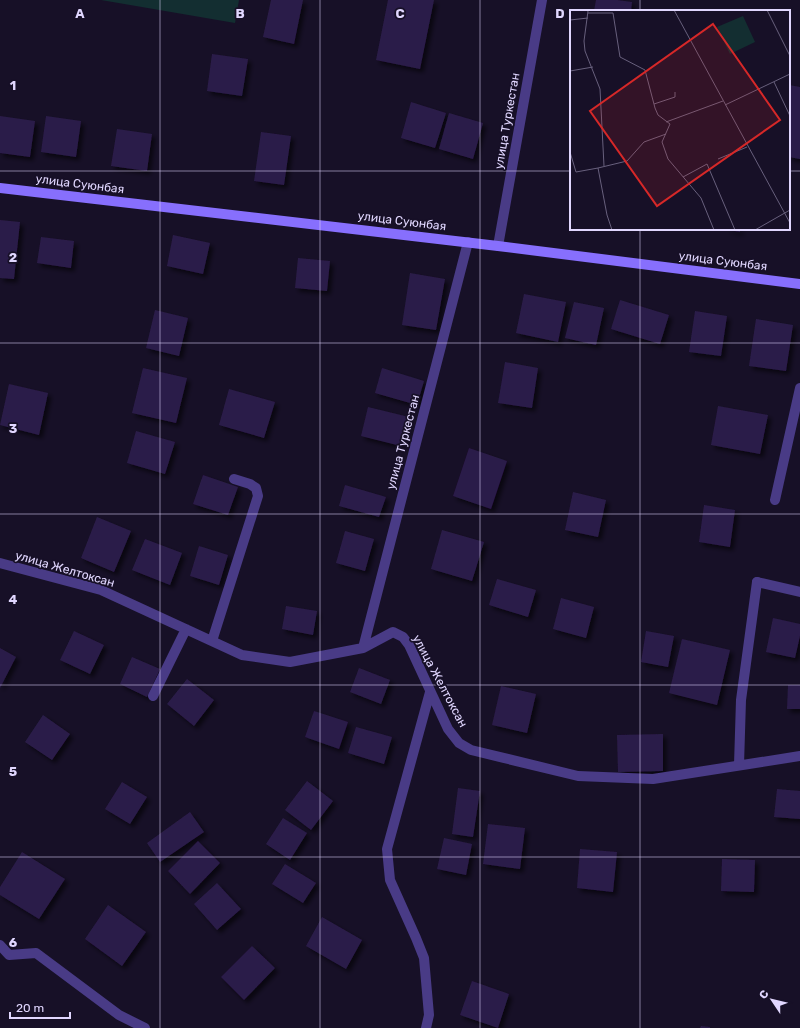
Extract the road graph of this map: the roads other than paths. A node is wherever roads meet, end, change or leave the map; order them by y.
1 (542, 0) edge
2 (0, 188) edge
3 (468, 242) junction
4 (498, 246) junction
5 (800, 284) edge
6 (800, 388) edge
7 (234, 479) dead end
8 (775, 500) dead end
9 (0, 564) edge
10 (800, 592) edge
11 (186, 629) junction
12 (212, 641) junction
13 (363, 648) junction
14 (430, 692) junction
15 (153, 696) dead end
16 (800, 756) edge
17 (739, 765) junction
18 (0, 945) edge
19 (146, 1028) edge
20 (426, 1028) edge

1 - 4 street, улица Туркестан
2 - 3 main road, улица Суюнбая
3 - 4 main road, улица Суюнбая
3 - 13 street, улица Туркестан
4 - 5 main road, улица Суюнбая
6 - 8 street
7 - 12 street
9 - 11 street, улица Желтоксан
10 - 17 street
11 - 12 street, улица Желтоксан
11 - 15 street
12 - 13 street, улица Желтоксан
13 - 14 street, улица Желтоксан
14 - 17 street, улица Желтоксан
14 - 20 street
16 - 17 street, улица Желтоксан
18 - 19 street

